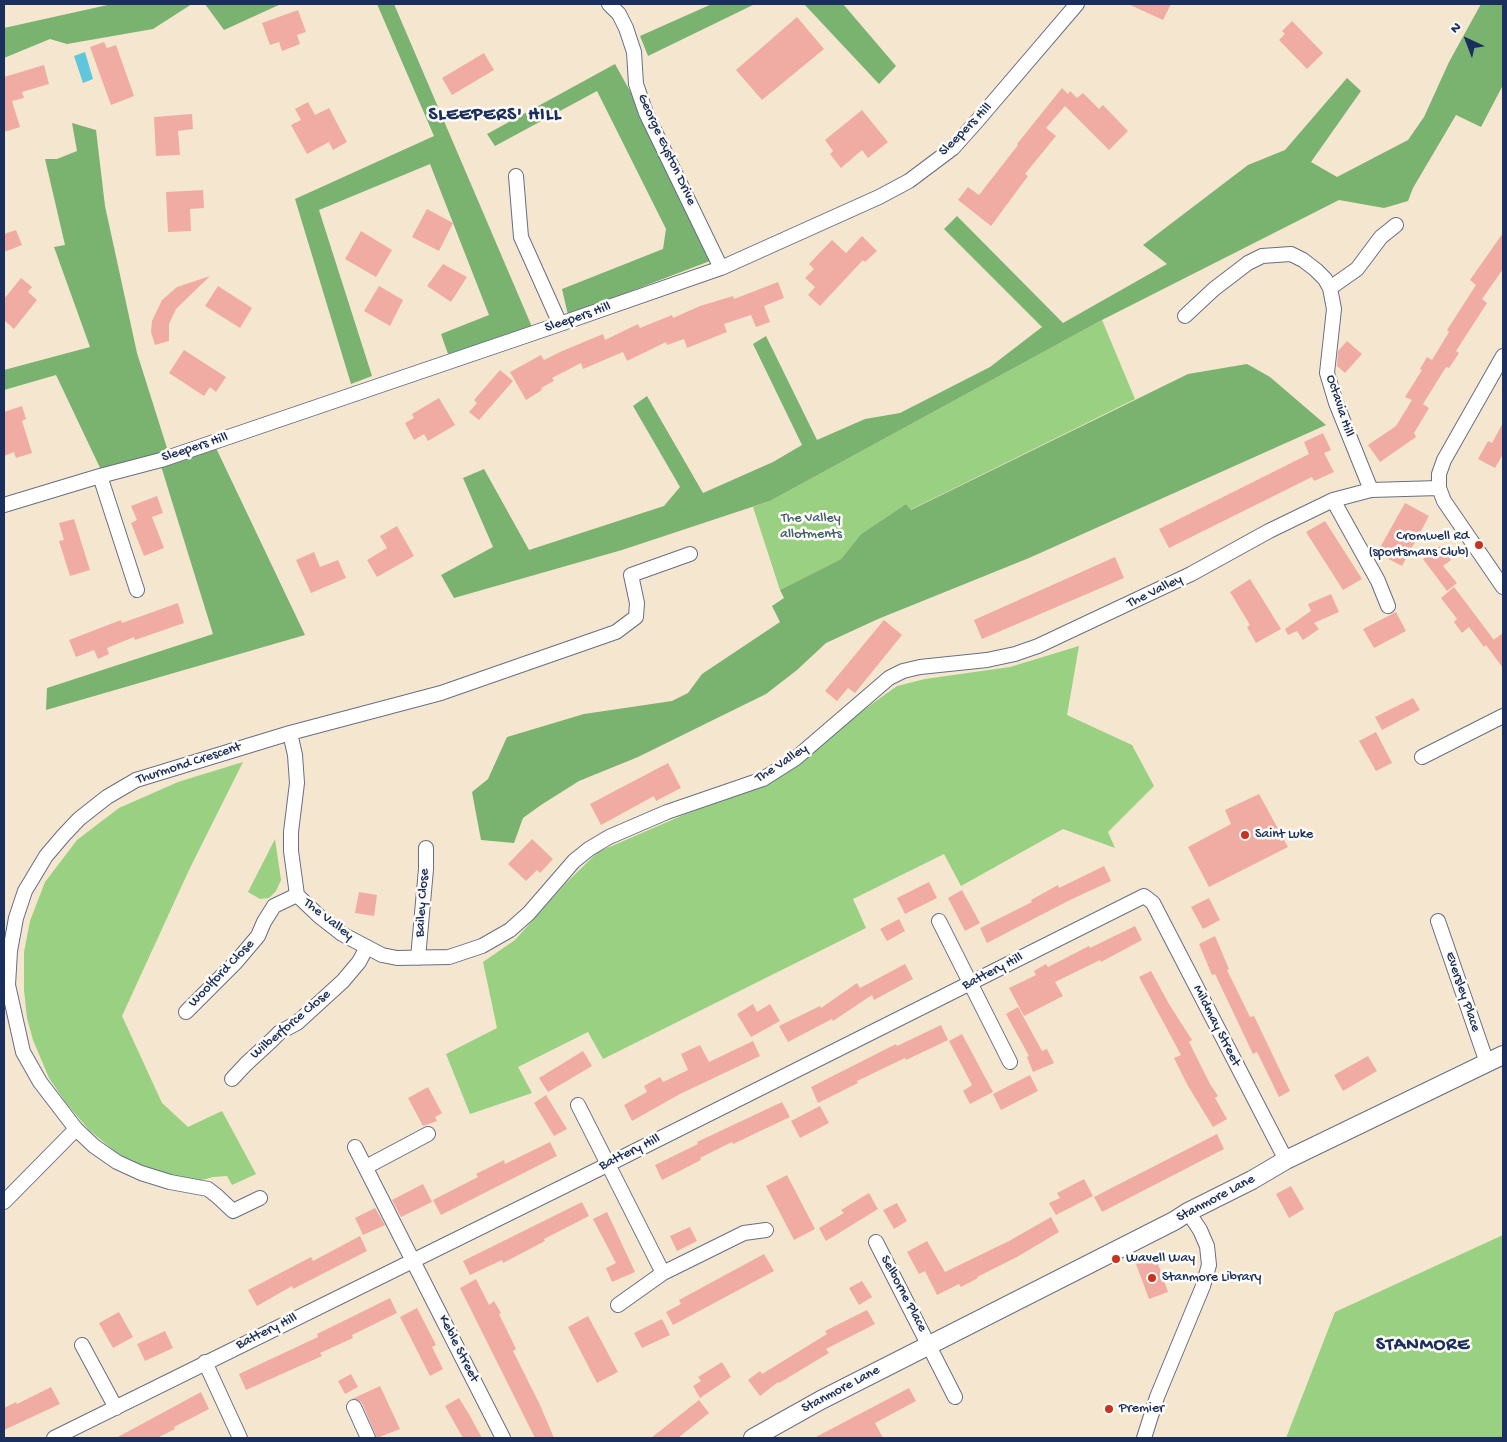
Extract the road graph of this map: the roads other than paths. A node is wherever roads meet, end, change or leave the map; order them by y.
1 (609, 4) edge
2 (1077, 4) edge
3 (516, 176) dead end
4 (1396, 225) dead end
5 (721, 268) junction
6 (1330, 288) junction
7 (1185, 316) dead end
8 (560, 324) junction
9 (1503, 356) edge
10 (100, 476) junction
11 (1439, 488) junction
12 (1371, 490) junction
13 (1333, 500) junction
14 (5, 508) edge
15 (690, 554) dead end
16 (1503, 587) edge
17 (137, 590) dead end
18 (1388, 606) dead end
19 (1503, 716) edge
20 (290, 733) junction
21 (1422, 757) dead end
22 (426, 848) dead end
23 (297, 895) junction
24 (1144, 896) joint
25 (939, 921) dead end
26 (1438, 921) dead end
27 (366, 948) junction
28 (418, 958) junction
29 (971, 984) junction
30 (186, 1012) dead end
31 (1503, 1055) edge
32 (1010, 1062) dead end
33 (1487, 1063) junction
34 (232, 1079) dead end
35 (578, 1105) dead end
36 (76, 1129) junction
37 (428, 1134) dead end
38 (355, 1147) dead end
39 (1286, 1160) junction
40 (607, 1165) junction
41 (366, 1167) junction
42 (260, 1198) dead end
43 (4, 1202) edge
44 (1188, 1212) junction
45 (766, 1230) dead end
46 (876, 1242) dead end
47 (413, 1260) junction
48 (663, 1273) junction
49 (618, 1304) dead end
50 (82, 1345) dead end
51 (930, 1345) junction
52 (205, 1362) junction
53 (955, 1397) dead end
54 (354, 1407) dead end
55 (116, 1408) junction
56 (54, 1438) edge
57 (240, 1438) edge
58 (368, 1438) edge
59 (503, 1438) edge
60 (754, 1438) edge
61 (1144, 1438) edge

1 - 5 street, George Eyston Drive
2 - 5 street, Sleepers Hill
3 - 8 street
4 - 6 street
5 - 8 street, Sleepers Hill
6 - 7 street
6 - 12 street, Octavia Hill
8 - 10 street, Sleepers Hill
9 - 11 street
10 - 14 street, Sleepers Hill
10 - 17 street
11 - 12 street, The Valley
11 - 16 street
12 - 13 street, The Valley
13 - 18 street
13 - 28 street, The Valley
15 - 20 street, Thurmond Crescent
19 - 21 street
20 - 23 street, The Valley
20 - 36 street, Thurmond Crescent
22 - 28 street, Bailey Close
23 - 27 street, The Valley
23 - 30 street, Woolford Close
24 - 29 street, Battery Hill
24 - 39 street, Mildmay Street
25 - 29 street
26 - 33 street, Eversley Place
27 - 28 street, The Valley
27 - 34 street, Wilberforce Close
29 - 32 street
29 - 40 street, Battery Hill
31 - 33 street, Stanmore Lane
33 - 39 street, Stanmore Lane
35 - 40 street
36 - 42 street, Thurmond Crescent
36 - 43 street
37 - 41 street
38 - 41 street, Keble Street
39 - 44 street, Stanmore Lane
40 - 47 street, Battery Hill
40 - 48 street
41 - 47 street, Keble Street
44 - 51 street, Stanmore Lane
44 - 61 street
45 - 48 street
46 - 51 street, Selborne Place
47 - 52 street, Battery Hill
47 - 59 street, Keble Street
48 - 49 street
50 - 55 street
51 - 53 street
51 - 60 street, Stanmore Lane
52 - 55 street, Battery Hill
52 - 57 street
54 - 58 street
55 - 56 street, Battery Hill

